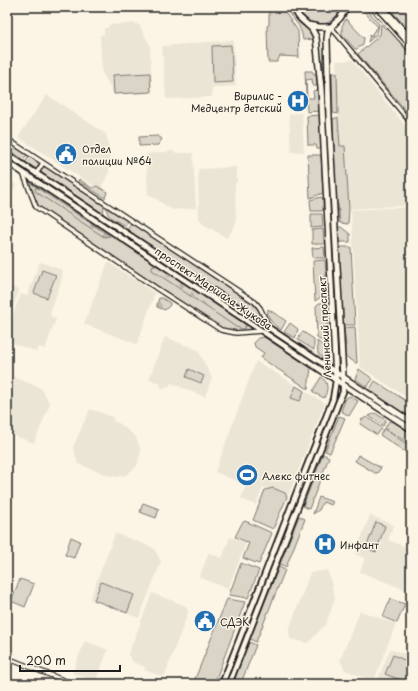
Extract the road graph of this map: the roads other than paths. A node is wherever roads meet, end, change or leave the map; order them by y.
1 (293, 7) edge
2 (347, 7) edge
3 (377, 7) edge
4 (382, 7) edge
5 (307, 24) junction
6 (331, 27) junction
7 (411, 39) edge
8 (411, 45) edge
9 (411, 123) edge
10 (7, 139) edge
11 (7, 154) edge
12 (7, 162) edge
13 (43, 163) junction
14 (22, 172) junction
15 (36, 174) junction
16 (269, 327) junction
17 (263, 331) junction
18 (335, 372) junction
19 (343, 377) junction
20 (336, 380) junction
21 (343, 385) junction
22 (411, 422) edge
23 (411, 430) edge
24 (7, 658) edge
25 (73, 684) edge
26 (222, 684) edge
27 (229, 684) edge

1 - 5 main road, Ленинский проспект
2 - 6 main road
3 - 8 main road
4 - 7 main road
5 - 6 main road
5 - 18 main road, Ленинский проспект
6 - 9 street
6 - 19 main road, Ленинский проспект
10 - 13 street
11 - 15 main road, проспект Маршала Жукова
12 - 14 main road, проспект Маршала Жукова
13 - 15 street
13 - 16 street
14 - 17 main road, проспект Маршала Жукова
14 - 17 street
15 - 16 main road, проспект Маршала Жукова
16 - 18 main road, проспект Маршала Жукова
17 - 20 main road, проспект Маршала Жукова
18 - 19 main road, проспект Маршала Жукова
18 - 20 main road, Ленинский проспект
19 - 21 main road, Ленинский проспект
19 - 22 main road, проспект Маршала Жукова
20 - 21 main road, проспект Маршала Жукова
20 - 26 main road, Ленинский проспект
21 - 23 main road, проспект Маршала Жукова
21 - 27 main road, Ленинский проспект
24 - 25 street

